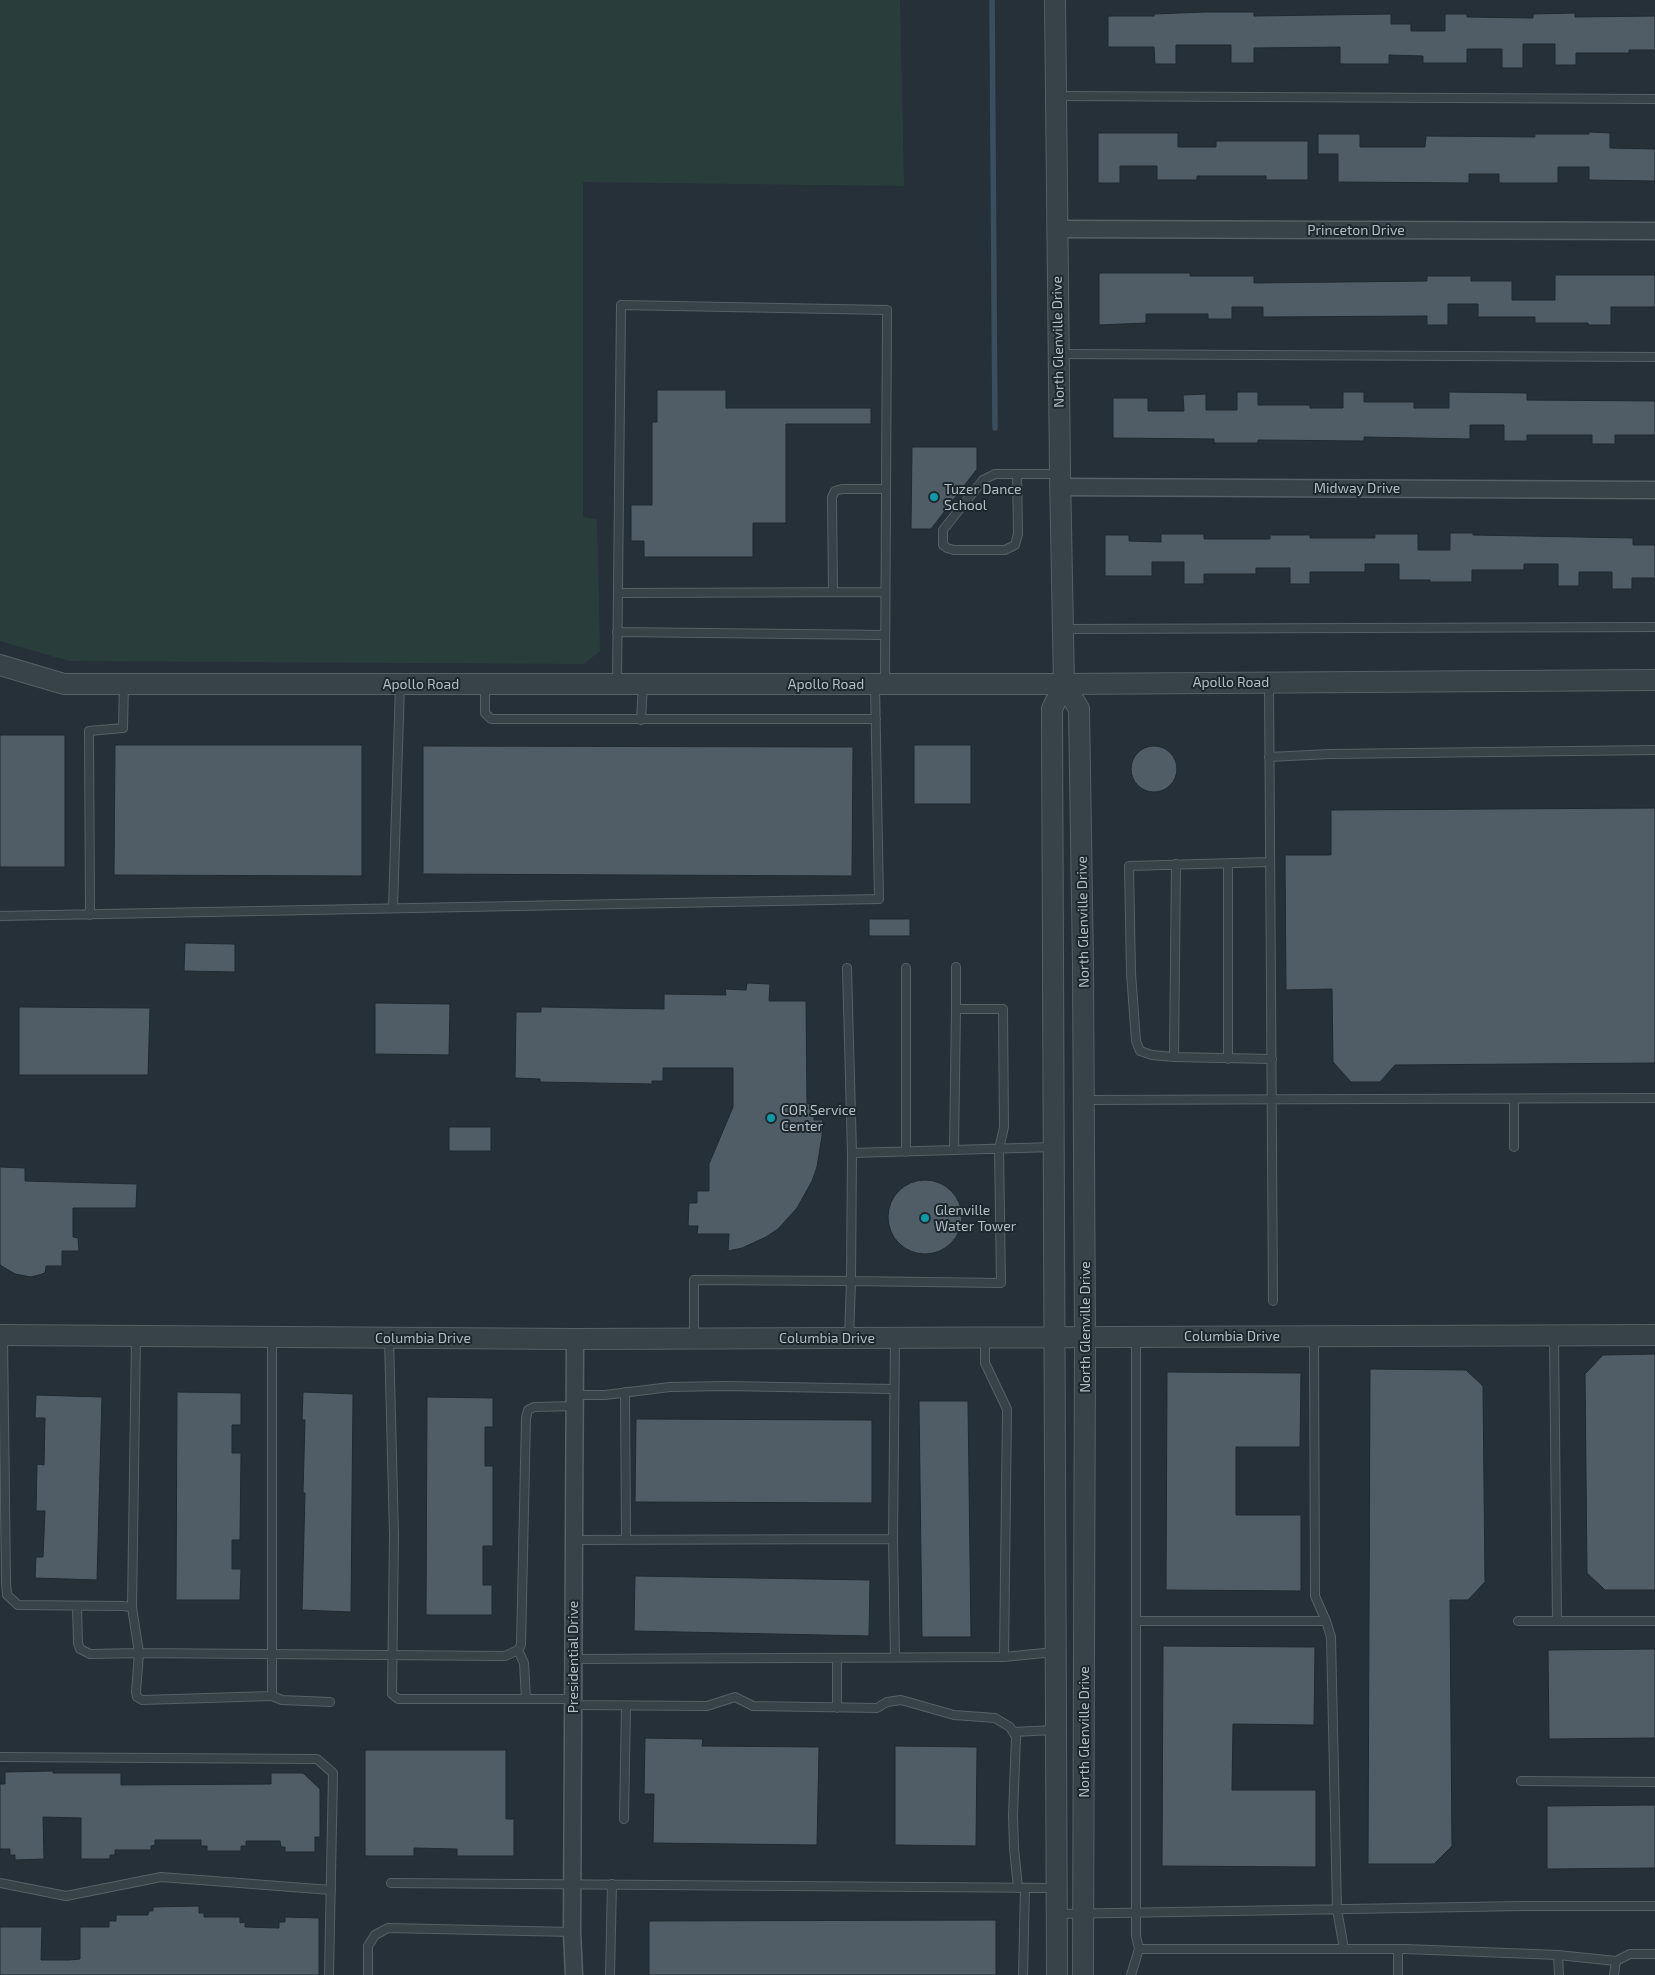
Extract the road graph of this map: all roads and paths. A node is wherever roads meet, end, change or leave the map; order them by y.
1 (1055, 0) edge
2 (1055, 96) junction
3 (1655, 99) edge
4 (1056, 229) junction
5 (1655, 231) edge
6 (1058, 354) junction
7 (1655, 357) edge
8 (1017, 474) junction
9 (1060, 481) junction
10 (886, 489) junction
11 (1655, 490) edge
12 (833, 592) junction
13 (885, 592) junction
14 (618, 593) junction
15 (1655, 627) edge
16 (1064, 629) junction
17 (617, 632) junction
18 (885, 635) junction
19 (0, 665) edge
20 (1655, 680) edge
21 (1269, 682) junction
22 (124, 684) junction
23 (400, 684) junction
24 (486, 684) junction
25 (617, 684) junction
26 (643, 684) junction
27 (880, 684) junction
28 (1064, 684) junction
29 (876, 719) junction
30 (641, 720) junction
31 (1655, 750) edge
32 (1269, 757) junction
33 (1270, 862) junction
34 (1228, 863) junction
35 (1176, 864) junction
36 (393, 908) junction
37 (90, 915) junction
38 (0, 916) edge
39 (1083, 965) junction
40 (1052, 966) junction
41 (956, 967) dead end
42 (847, 968) dead end
43 (906, 968) dead end
44 (956, 1008) junction
45 (1174, 1057) junction
46 (1228, 1059) junction
47 (1272, 1059) junction
48 (1655, 1098) edge
49 (1514, 1099) junction
50 (1084, 1100) junction
51 (1272, 1100) junction
52 (1054, 1147) junction
53 (1514, 1147) dead end
54 (999, 1149) junction
55 (954, 1150) junction
56 (906, 1152) junction
57 (852, 1154) junction
58 (851, 1281) junction
59 (1274, 1301) dead end
60 (2, 1335) edge
61 (1554, 1335) junction
62 (1655, 1335) edge
63 (136, 1336) junction
64 (1136, 1336) junction
65 (1314, 1336) junction
66 (272, 1337) junction
67 (1055, 1337) junction
68 (1086, 1337) junction
69 (389, 1338) junction
70 (694, 1338) junction
71 (849, 1338) junction
72 (895, 1338) junction
73 (985, 1338) junction
74 (575, 1339) junction
75 (894, 1389) junction
76 (625, 1392) junction
77 (574, 1400) junction
78 (893, 1539) junction
79 (574, 1540) junction
80 (626, 1540) junction
81 (76, 1606) junction
82 (132, 1607) junction
83 (1136, 1620) junction
84 (1326, 1621) junction
85 (1518, 1621) dead end
86 (1557, 1621) junction
87 (1655, 1621) edge
88 (518, 1650) junction
89 (1056, 1652) junction
90 (138, 1653) junction
91 (271, 1653) junction
92 (393, 1655) junction
93 (1004, 1657) junction
94 (837, 1658) junction
95 (895, 1658) junction
96 (573, 1659) junction
97 (272, 1696) junction
98 (526, 1698) junction
99 (573, 1701) junction
100 (330, 1702) dead end
101 (626, 1706) junction
102 (837, 1708) junction
103 (1056, 1730) junction
104 (1013, 1732) junction
105 (0, 1758) edge
106 (1521, 1781) dead end
107 (1655, 1782) edge
108 (624, 1819) dead end
109 (391, 1882) dead end
110 (0, 1883) edge
111 (572, 1884) junction
112 (612, 1884) junction
113 (1022, 1888) junction
114 (1057, 1888) junction
115 (331, 1890) junction
116 (1655, 1906) edge
117 (1337, 1909) junction
118 (1137, 1911) junction
119 (1083, 1912) junction
120 (1057, 1914) junction
121 (572, 1932) junction
122 (1139, 1949) junction
123 (1398, 1949) junction
124 (1344, 1950) junction
125 (1655, 1954) edge
126 (1558, 1955) junction
127 (1616, 1961) junction
128 (329, 1975) edge
129 (368, 1975) edge
130 (574, 1975) edge
131 (610, 1975) edge
132 (1023, 1975) edge
133 (1057, 1975) edge
134 (1083, 1975) edge
135 (1131, 1975) edge
136 (1398, 1975) edge
137 (1559, 1975) edge
138 (1614, 1975) edge

1 - 2 street, North Glenville Drive
2 - 3 lane
2 - 4 street, North Glenville Drive
4 - 5 street, Princeton Drive
4 - 6 street, North Glenville Drive
6 - 7 lane
6 - 9 street, North Glenville Drive
8 - 8 lane
8 - 9 lane
9 - 11 street, Midway Drive
9 - 16 street, North Glenville Drive
10 - 12 lane
10 - 13 lane
10 - 14 lane
12 - 13 lane
12 - 14 lane
13 - 18 lane
14 - 17 lane
15 - 16 lane
16 - 28 street, North Glenville Drive
17 - 18 lane
17 - 25 lane
18 - 27 lane
19 - 22 street, Apollo Road
20 - 21 street, Apollo Road
21 - 28 street, Apollo Road
21 - 32 lane
22 - 23 street, Apollo Road
22 - 37 lane
23 - 24 street, Apollo Road
23 - 36 lane
24 - 25 street, Apollo Road
24 - 30 lane
25 - 26 street, Apollo Road
26 - 27 street, Apollo Road
26 - 30 lane
27 - 28 street, Apollo Road
27 - 29 lane
28 - 39 street, North Glenville Drive
28 - 40 street, North Glenville Drive
29 - 30 lane
29 - 36 lane
31 - 32 lane
32 - 33 lane
33 - 34 lane
33 - 47 lane
34 - 35 lane
34 - 46 lane
35 - 45 lane
35 - 45 lane
36 - 37 lane
37 - 38 lane
39 - 40 street
39 - 50 street, North Glenville Drive
40 - 52 street, North Glenville Drive
41 - 44 lane
42 - 57 lane
43 - 56 lane
44 - 54 lane
44 - 55 lane
45 - 46 lane
46 - 47 lane
47 - 51 lane
48 - 49 lane
49 - 51 lane
49 - 53 lane
50 - 51 lane
50 - 68 street, North Glenville Drive
51 - 59 lane
52 - 54 lane
52 - 67 street, North Glenville Drive
54 - 55 lane
54 - 58 lane
55 - 56 lane
56 - 57 lane
57 - 58 lane
58 - 70 lane
58 - 71 lane
60 - 63 street, Columbia Drive
60 - 81 lane
61 - 62 street, Columbia Drive
61 - 65 street, Columbia Drive
61 - 86 lane
63 - 66 street, Columbia Drive
63 - 82 lane
64 - 65 street, Columbia Drive
64 - 68 street, Columbia Drive
64 - 83 lane
65 - 84 lane
66 - 69 street, Columbia Drive
66 - 91 lane
67 - 68 street, Columbia Drive
67 - 73 street, Columbia Drive
67 - 89 street, North Glenville Drive
68 - 119 street, North Glenville Drive
69 - 74 street, Columbia Drive
69 - 92 lane
70 - 71 street, Columbia Drive
70 - 74 street, Columbia Drive
71 - 72 street, Columbia Drive
72 - 73 street, Columbia Drive
72 - 75 lane
73 - 93 lane
74 - 77 street, Presidential Drive
75 - 76 lane
75 - 78 lane
76 - 77 lane
76 - 80 lane
77 - 79 street, Presidential Drive
77 - 88 lane
78 - 80 lane
78 - 95 lane
79 - 80 lane
79 - 96 street, Presidential Drive
81 - 82 lane
81 - 90 lane
82 - 90 lane
83 - 84 lane
83 - 118 lane
84 - 117 lane
85 - 86 lane
86 - 87 lane
88 - 92 lane
88 - 98 lane
89 - 93 lane
89 - 103 street, North Glenville Drive
90 - 91 lane
90 - 97 lane
91 - 92 lane
91 - 97 lane
92 - 98 lane
93 - 95 lane
94 - 95 lane
94 - 96 lane
94 - 102 lane
96 - 99 street, Presidential Drive
97 - 100 lane
98 - 99 lane
99 - 101 lane
99 - 111 street, Presidential Drive
101 - 102 lane
101 - 108 lane
102 - 104 lane
103 - 104 lane
103 - 114 street, North Glenville Drive
104 - 113 lane
105 - 115 lane
106 - 107 lane
109 - 111 lane
110 - 115 lane
111 - 112 lane
111 - 121 street, Presidential Drive
112 - 113 lane
112 - 131 lane
113 - 114 lane
113 - 132 lane
114 - 120 street, North Glenville Drive
115 - 128 lane
116 - 117 lane
117 - 118 lane
117 - 124 lane
118 - 119 lane
118 - 122 lane
119 - 120 lane
119 - 134 street, North Glenville Drive
120 - 133 street, North Glenville Drive
121 - 129 lane
121 - 130 street, Presidential Drive
122 - 124 lane
122 - 135 lane
123 - 124 lane
123 - 126 lane
123 - 136 lane
125 - 127 lane
126 - 127 lane
126 - 137 lane
127 - 138 lane

